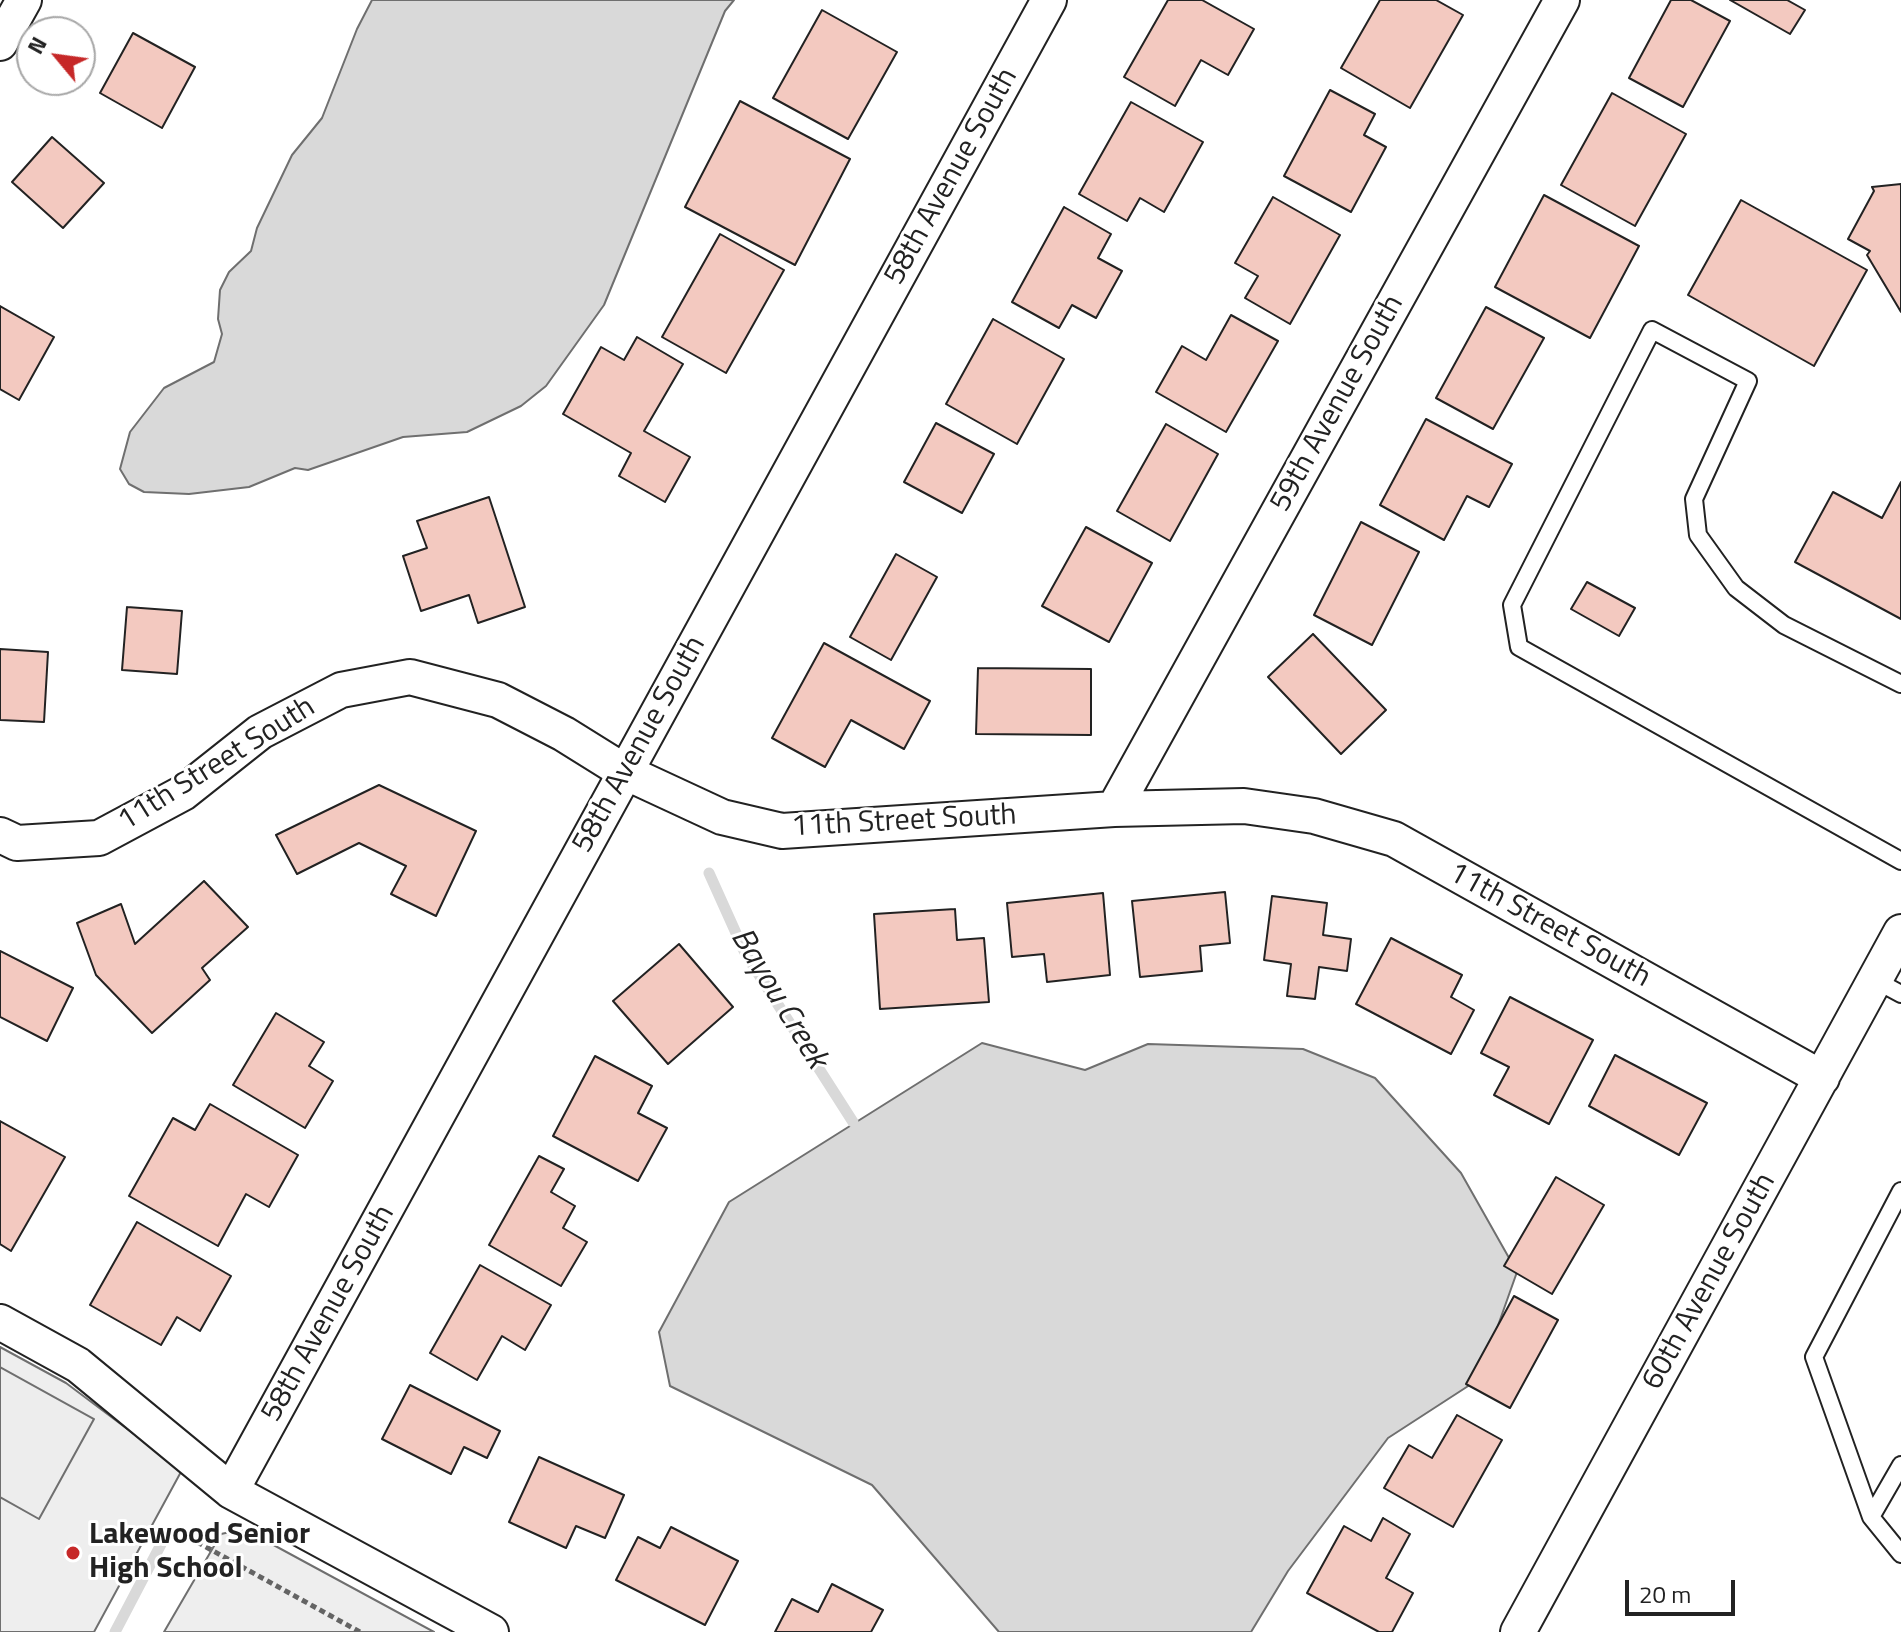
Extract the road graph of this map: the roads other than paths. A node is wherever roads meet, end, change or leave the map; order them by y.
1 (24, 0) edge
2 (1049, 0) edge
3 (1562, 0) edge
4 (0, 43) edge
5 (1901, 684) edge
6 (625, 772) junction
7 (1114, 809) junction
8 (0, 835) edge
9 (1901, 861) edge
10 (1901, 932) edge
11 (1888, 987) edge
12 (1822, 1078) junction
13 (1901, 1191) edge
14 (0, 1322) edge
15 (1901, 1465) edge
16 (231, 1491) junction
17 (1871, 1517) junction
18 (1901, 1554) edge
19 (491, 1632) edge
20 (1520, 1632) edge

1 - 4 street
2 - 6 street, 58th Avenue South
3 - 7 street, 59th Avenue South
5 - 9 lane
6 - 7 street, 11th Street South
6 - 8 street, 11th Street South
6 - 16 street, 58th Avenue South
7 - 12 street, 11th Street South
10 - 11 street, 60th Avenue South
11 - 12 street, 60th Avenue South
12 - 20 street, 60th Avenue South
13 - 17 lane
14 - 16 street
15 - 17 lane
16 - 19 street
17 - 18 lane

